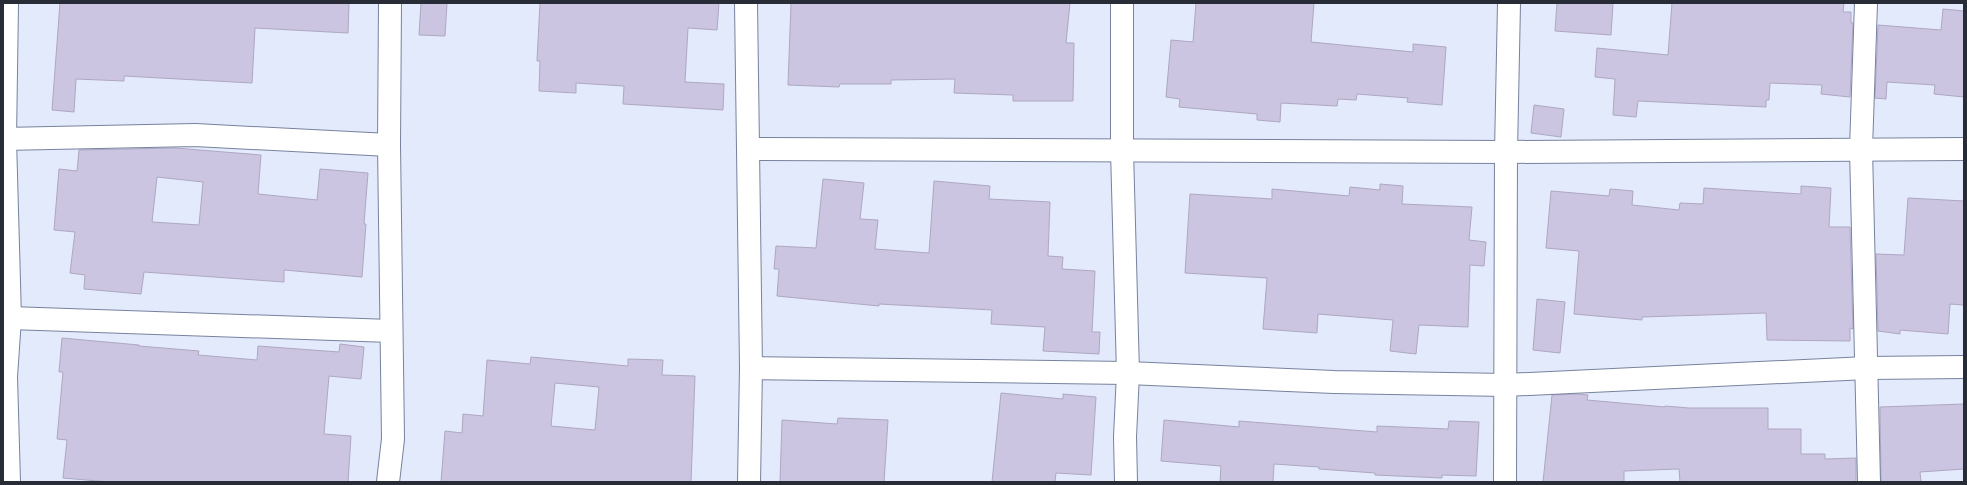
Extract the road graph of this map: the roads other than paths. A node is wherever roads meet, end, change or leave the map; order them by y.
1 (7, 3) edge
2 (390, 3) edge
3 (746, 3) edge
4 (1122, 3) edge
5 (1510, 3) edge
6 (1866, 3) edge
7 (4, 139) edge
8 (389, 145) junction
9 (748, 149) junction
10 (1861, 149) junction
11 (1964, 149) edge
12 (1122, 150) junction
13 (1506, 152) junction
14 (10, 318) junction
15 (391, 331) junction
16 (751, 368) junction
17 (1866, 368) junction
18 (1964, 368) edge
19 (1128, 373) junction
20 (4, 377) edge
21 (1506, 385) junction
22 (9, 482) edge
23 (388, 482) edge
24 (749, 482) edge
25 (1126, 482) edge
26 (1506, 482) edge
27 (1869, 482) edge

1 - 7 street
2 - 8 street
3 - 9 street
4 - 12 street
5 - 13 street
6 - 10 street
7 - 8 street
7 - 14 street
8 - 15 street
9 - 12 street
9 - 16 street
10 - 11 street
10 - 13 street
10 - 17 street
12 - 13 street
12 - 19 street
13 - 21 street
14 - 15 street
14 - 20 street
15 - 23 street
16 - 19 street
16 - 24 street
17 - 18 street
17 - 21 street
17 - 27 street
19 - 21 street
19 - 25 street
20 - 22 street
21 - 26 street

